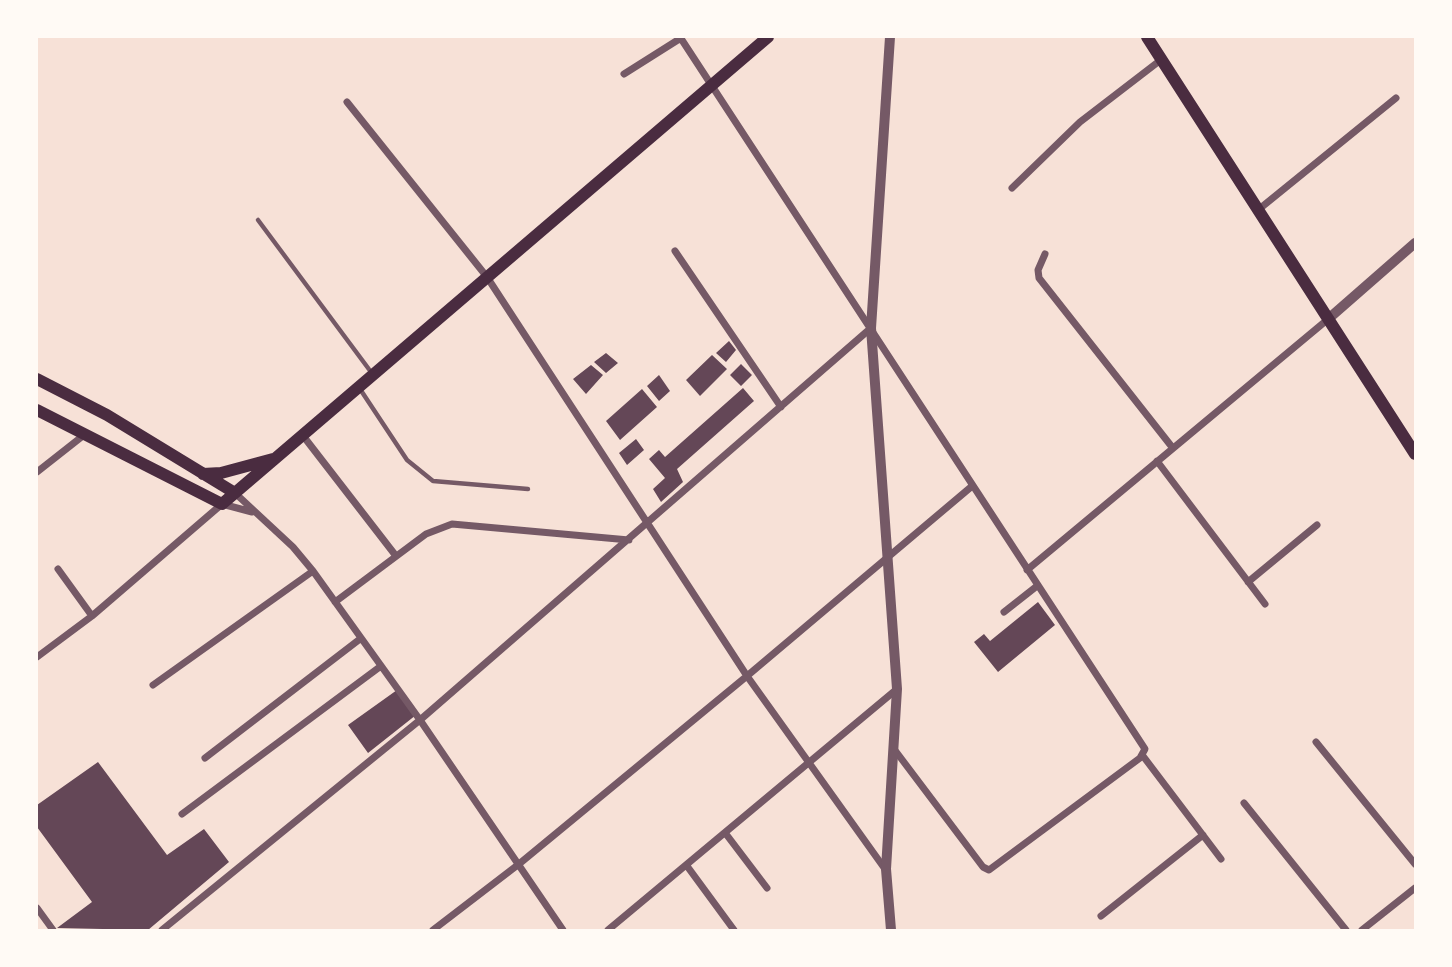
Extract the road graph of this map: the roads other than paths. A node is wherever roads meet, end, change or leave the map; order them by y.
1 (680, 37) edge
2 (768, 37) edge
3 (890, 37) edge
4 (1147, 37) edge
5 (1162, 59) junction
6 (624, 74) dead end
7 (711, 85) junction
8 (1396, 98) dead end
9 (347, 102) dead end
10 (1012, 188) dead end
11 (1258, 210) junction
12 (258, 220) dead end
13 (1415, 243) edge
14 (675, 251) dead end
15 (1045, 254) dead end
16 (487, 277) junction
17 (1327, 320) junction
18 (871, 328) junction
19 (374, 376) junction
20 (37, 379) edge
21 (360, 388) junction
22 (781, 407) junction
23 (37, 410) edge
24 (84, 435) junction
25 (304, 436) junction
26 (1172, 447) junction
27 (1415, 454) edge
28 (280, 456) junction
29 (1157, 461) junction
30 (37, 472) edge
31 (202, 474) junction
32 (971, 486) junction
33 (528, 489) dead end
34 (235, 493) junction
35 (222, 504) junction
36 (252, 512) junction
37 (647, 522) junction
38 (1317, 525) dead end
39 (629, 540) junction
40 (396, 556) junction
41 (888, 557) junction
42 (58, 569) dead end
43 (1027, 570) junction
44 (313, 571) junction
45 (1248, 582) junction
46 (1037, 586) junction
47 (335, 602) junction
48 (1265, 604) dead end
49 (1004, 612) dead end
50 (92, 616) junction
51 (360, 639) junction
52 (37, 657) edge
53 (381, 666) junction
54 (747, 676) junction
55 (153, 685) dead end
56 (897, 689) junction
57 (420, 720) junction
58 (1316, 742) dead end
59 (894, 748) junction
60 (1142, 757) junction
61 (205, 758) dead end
62 (809, 765) junction
63 (1244, 803) dead end
64 (181, 814) dead end
65 (726, 834) junction
66 (1203, 835) junction
67 (1221, 859) dead end
68 (519, 864) junction
69 (1415, 864) edge
70 (687, 866) junction
71 (886, 869) junction
72 (767, 888) dead end
73 (1415, 888) edge
74 (37, 908) edge
75 (1101, 916) dead end
76 (53, 930) edge
77 (162, 930) edge
78 (433, 930) edge
79 (563, 930) edge
80 (608, 930) edge
81 (734, 930) edge
82 (891, 930) edge
83 (1346, 930) edge
84 (1362, 930) edge

1 - 6 street
1 - 7 street
2 - 7 main road
3 - 18 street
4 - 5 main road
5 - 10 street
5 - 11 main road
7 - 16 main road
7 - 18 street
8 - 11 street
9 - 16 street
11 - 17 main road
12 - 19 lane
13 - 17 street
14 - 22 street
15 - 26 street
16 - 19 main road
16 - 37 street
17 - 26 street
17 - 27 main road
18 - 22 street
18 - 32 street
18 - 41 street
19 - 21 main road
20 - 31 main road
21 - 25 main road
21 - 33 lane
22 - 37 street
23 - 24 main road
24 - 30 street
24 - 35 main road
25 - 28 main road
25 - 40 street
26 - 29 street
28 - 31 main road
28 - 34 main road
29 - 43 street
29 - 45 street
31 - 34 main road
32 - 41 street
32 - 43 street
34 - 35 main road
34 - 36 street
35 - 36 street
35 - 50 street
36 - 44 street
37 - 39 street
37 - 54 street
38 - 45 street
39 - 40 street
39 - 57 street
40 - 47 street
41 - 54 street
41 - 56 street
42 - 50 street
43 - 46 street
44 - 47 street
44 - 55 street
45 - 48 street
46 - 49 street
46 - 60 street
47 - 51 street
50 - 52 street
51 - 53 street
51 - 61 street
53 - 57 street
53 - 64 street
54 - 62 street
54 - 68 street
56 - 59 street
56 - 62 street
57 - 68 street
57 - 77 street
58 - 69 street
59 - 60 street
59 - 71 street
60 - 66 street
62 - 65 street
62 - 71 street
63 - 83 street
65 - 70 street
65 - 72 street
66 - 67 street
66 - 75 street
68 - 78 street
68 - 79 street
70 - 80 street
70 - 81 street
71 - 82 street
73 - 84 street
74 - 76 street

